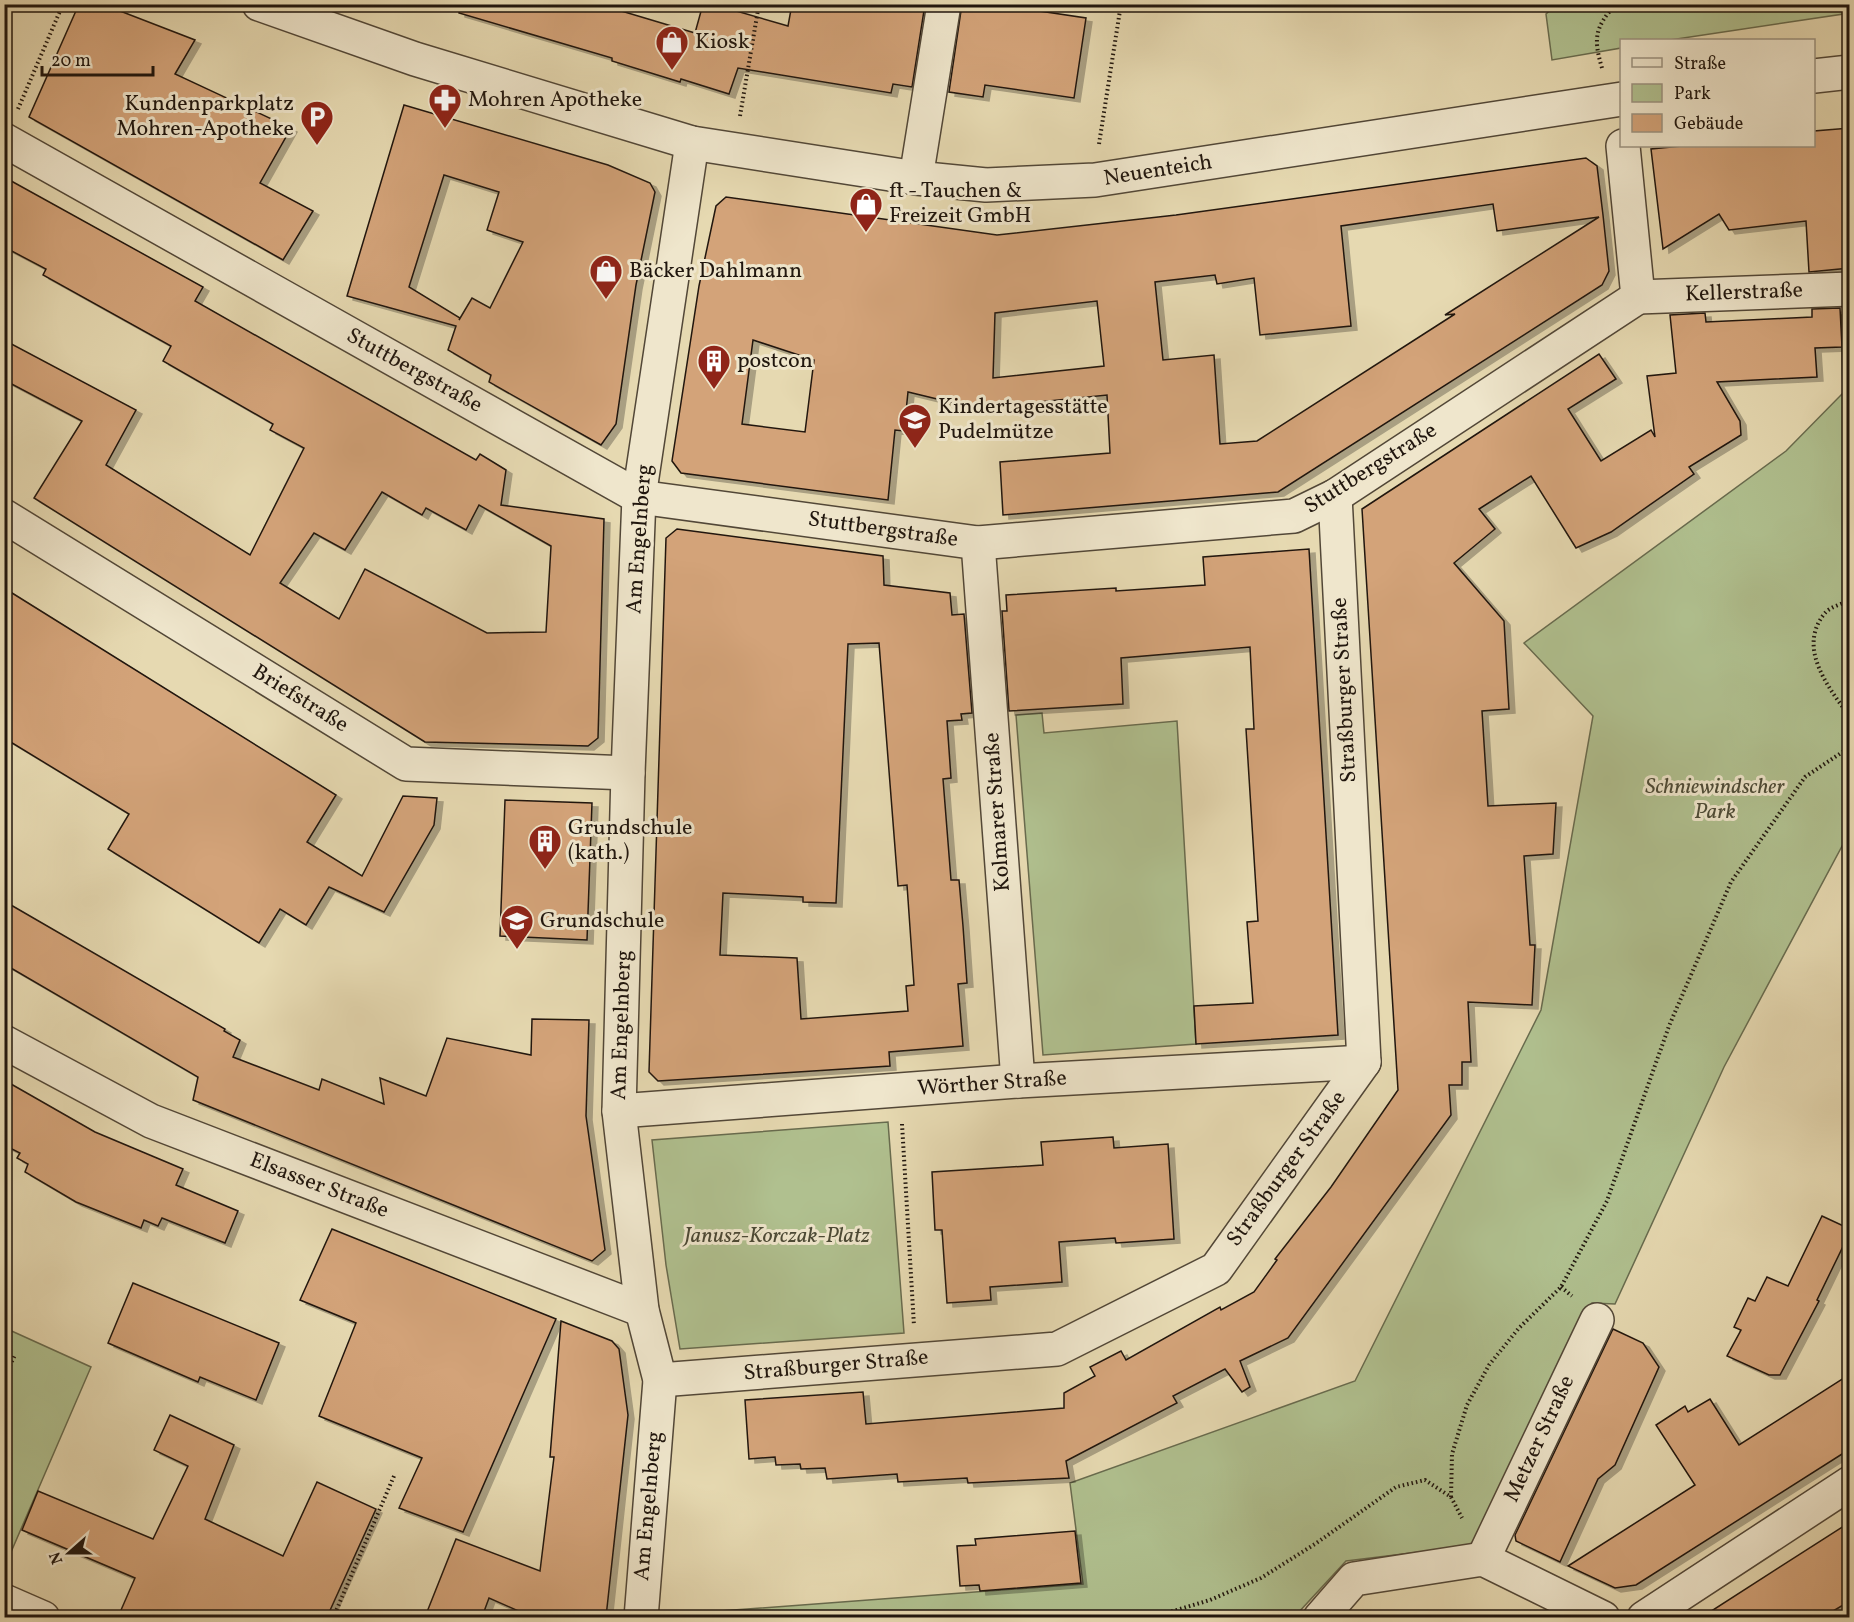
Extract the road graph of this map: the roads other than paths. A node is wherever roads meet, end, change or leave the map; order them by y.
1 (259, 4) edge
2 (944, 4) edge
3 (1850, 72) edge
4 (1815, 76) edge
5 (1617, 100) edge
6 (1620, 119) edge
7 (4, 140) edge
8 (692, 144) junction
9 (1623, 147) edge
10 (916, 178) junction
11 (1850, 289) edge
12 (1638, 297) junction
13 (1335, 496) junction
14 (639, 497) junction
15 (4, 516) edge
16 (978, 543) junction
17 (628, 773) junction
18 (4, 1042) edge
19 (1364, 1062) junction
20 (1018, 1081) junction
21 (619, 1111) junction
22 (642, 1310) junction
23 (1597, 1320) dead end
24 (660, 1380) junction
25 (1850, 1483) edge
26 (1483, 1559) junction
27 (4, 1601) edge
28 (43, 1617) edge
29 (640, 1617) edge
30 (1320, 1617) edge
31 (1603, 1617) edge
32 (1644, 1617) edge

1 - 8 street, Neuenteich
2 - 10 street
3 - 4 street
5 - 6 street
5 - 10 street, Neuenteich
7 - 14 street, Stuttbergstraße
8 - 10 street, Neuenteich
8 - 14 street, Am Engelnberg
9 - 12 street
11 - 12 street, Kellerstraße
12 - 13 street, Stuttbergstraße
13 - 16 street, Stuttbergstraße
13 - 19 street, Straßburger Straße
14 - 16 street, Stuttbergstraße
14 - 17 street, Am Engelnberg
15 - 17 street, Briefstraße
16 - 20 street, Kolmarer Straße
17 - 21 street, Am Engelnberg
18 - 22 street, Elsasser Straße
19 - 20 street, Wörther Straße
19 - 24 street, Straßburger Straße
20 - 21 street, Wörther Straße
21 - 22 street, Am Engelnberg
22 - 24 street, Am Engelnberg
23 - 26 street, Metzer Straße
24 - 29 street, Am Engelnberg
25 - 32 street
26 - 30 street
26 - 31 street
27 - 28 street

